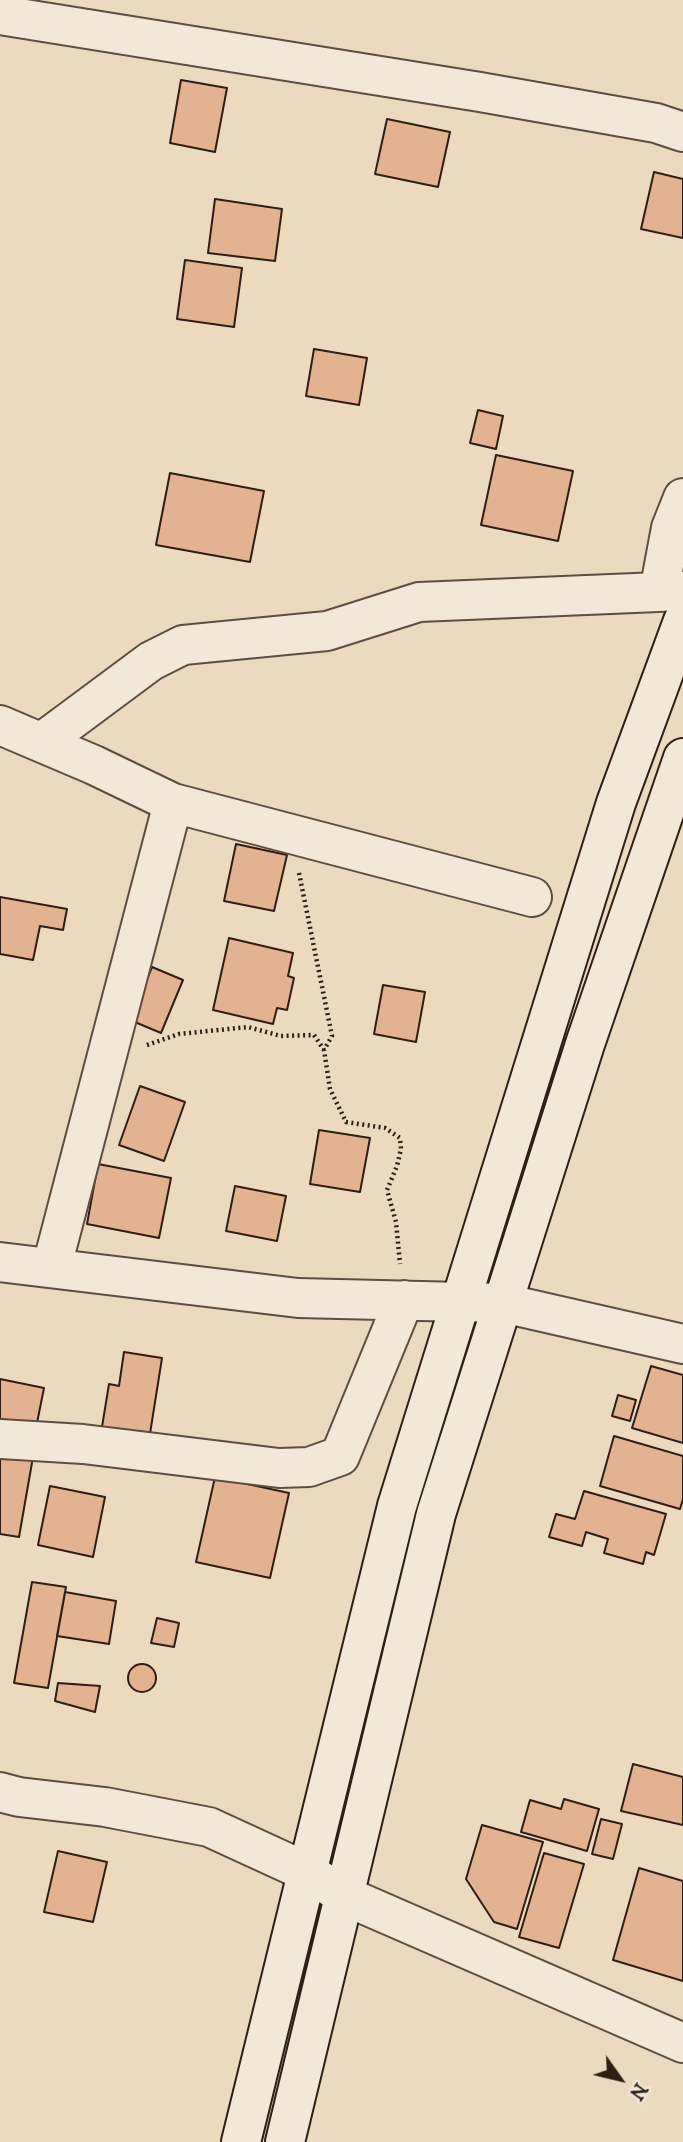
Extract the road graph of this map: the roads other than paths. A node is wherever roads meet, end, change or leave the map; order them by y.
1 (0, 15) edge
2 (683, 132) edge
3 (683, 498) edge
4 (671, 592) edge
5 (683, 621) edge
6 (0, 725) edge
7 (42, 742) junction
8 (683, 758) edge
9 (173, 803) junction
10 (532, 897) dead end
11 (0, 1262) edge
12 (52, 1266) junction
13 (404, 1300) junction
14 (460, 1301) junction
15 (503, 1303) junction
16 (683, 1344) edge
17 (0, 1439) edge
18 (0, 1792) edge
19 (307, 1872) junction
20 (345, 1896) junction
21 (683, 2043) edge
22 (241, 2142) edge
23 (285, 2142) edge

1 - 2 street
3 - 4 street
4 - 7 street
5 - 14 street
6 - 7 street
7 - 9 street
8 - 15 street
9 - 10 street
9 - 12 street
11 - 12 street
12 - 13 street
13 - 14 street
13 - 17 street
14 - 15 street
14 - 19 street
15 - 16 street
15 - 20 street
18 - 19 street
19 - 20 street
19 - 22 street
20 - 21 street
20 - 23 street

